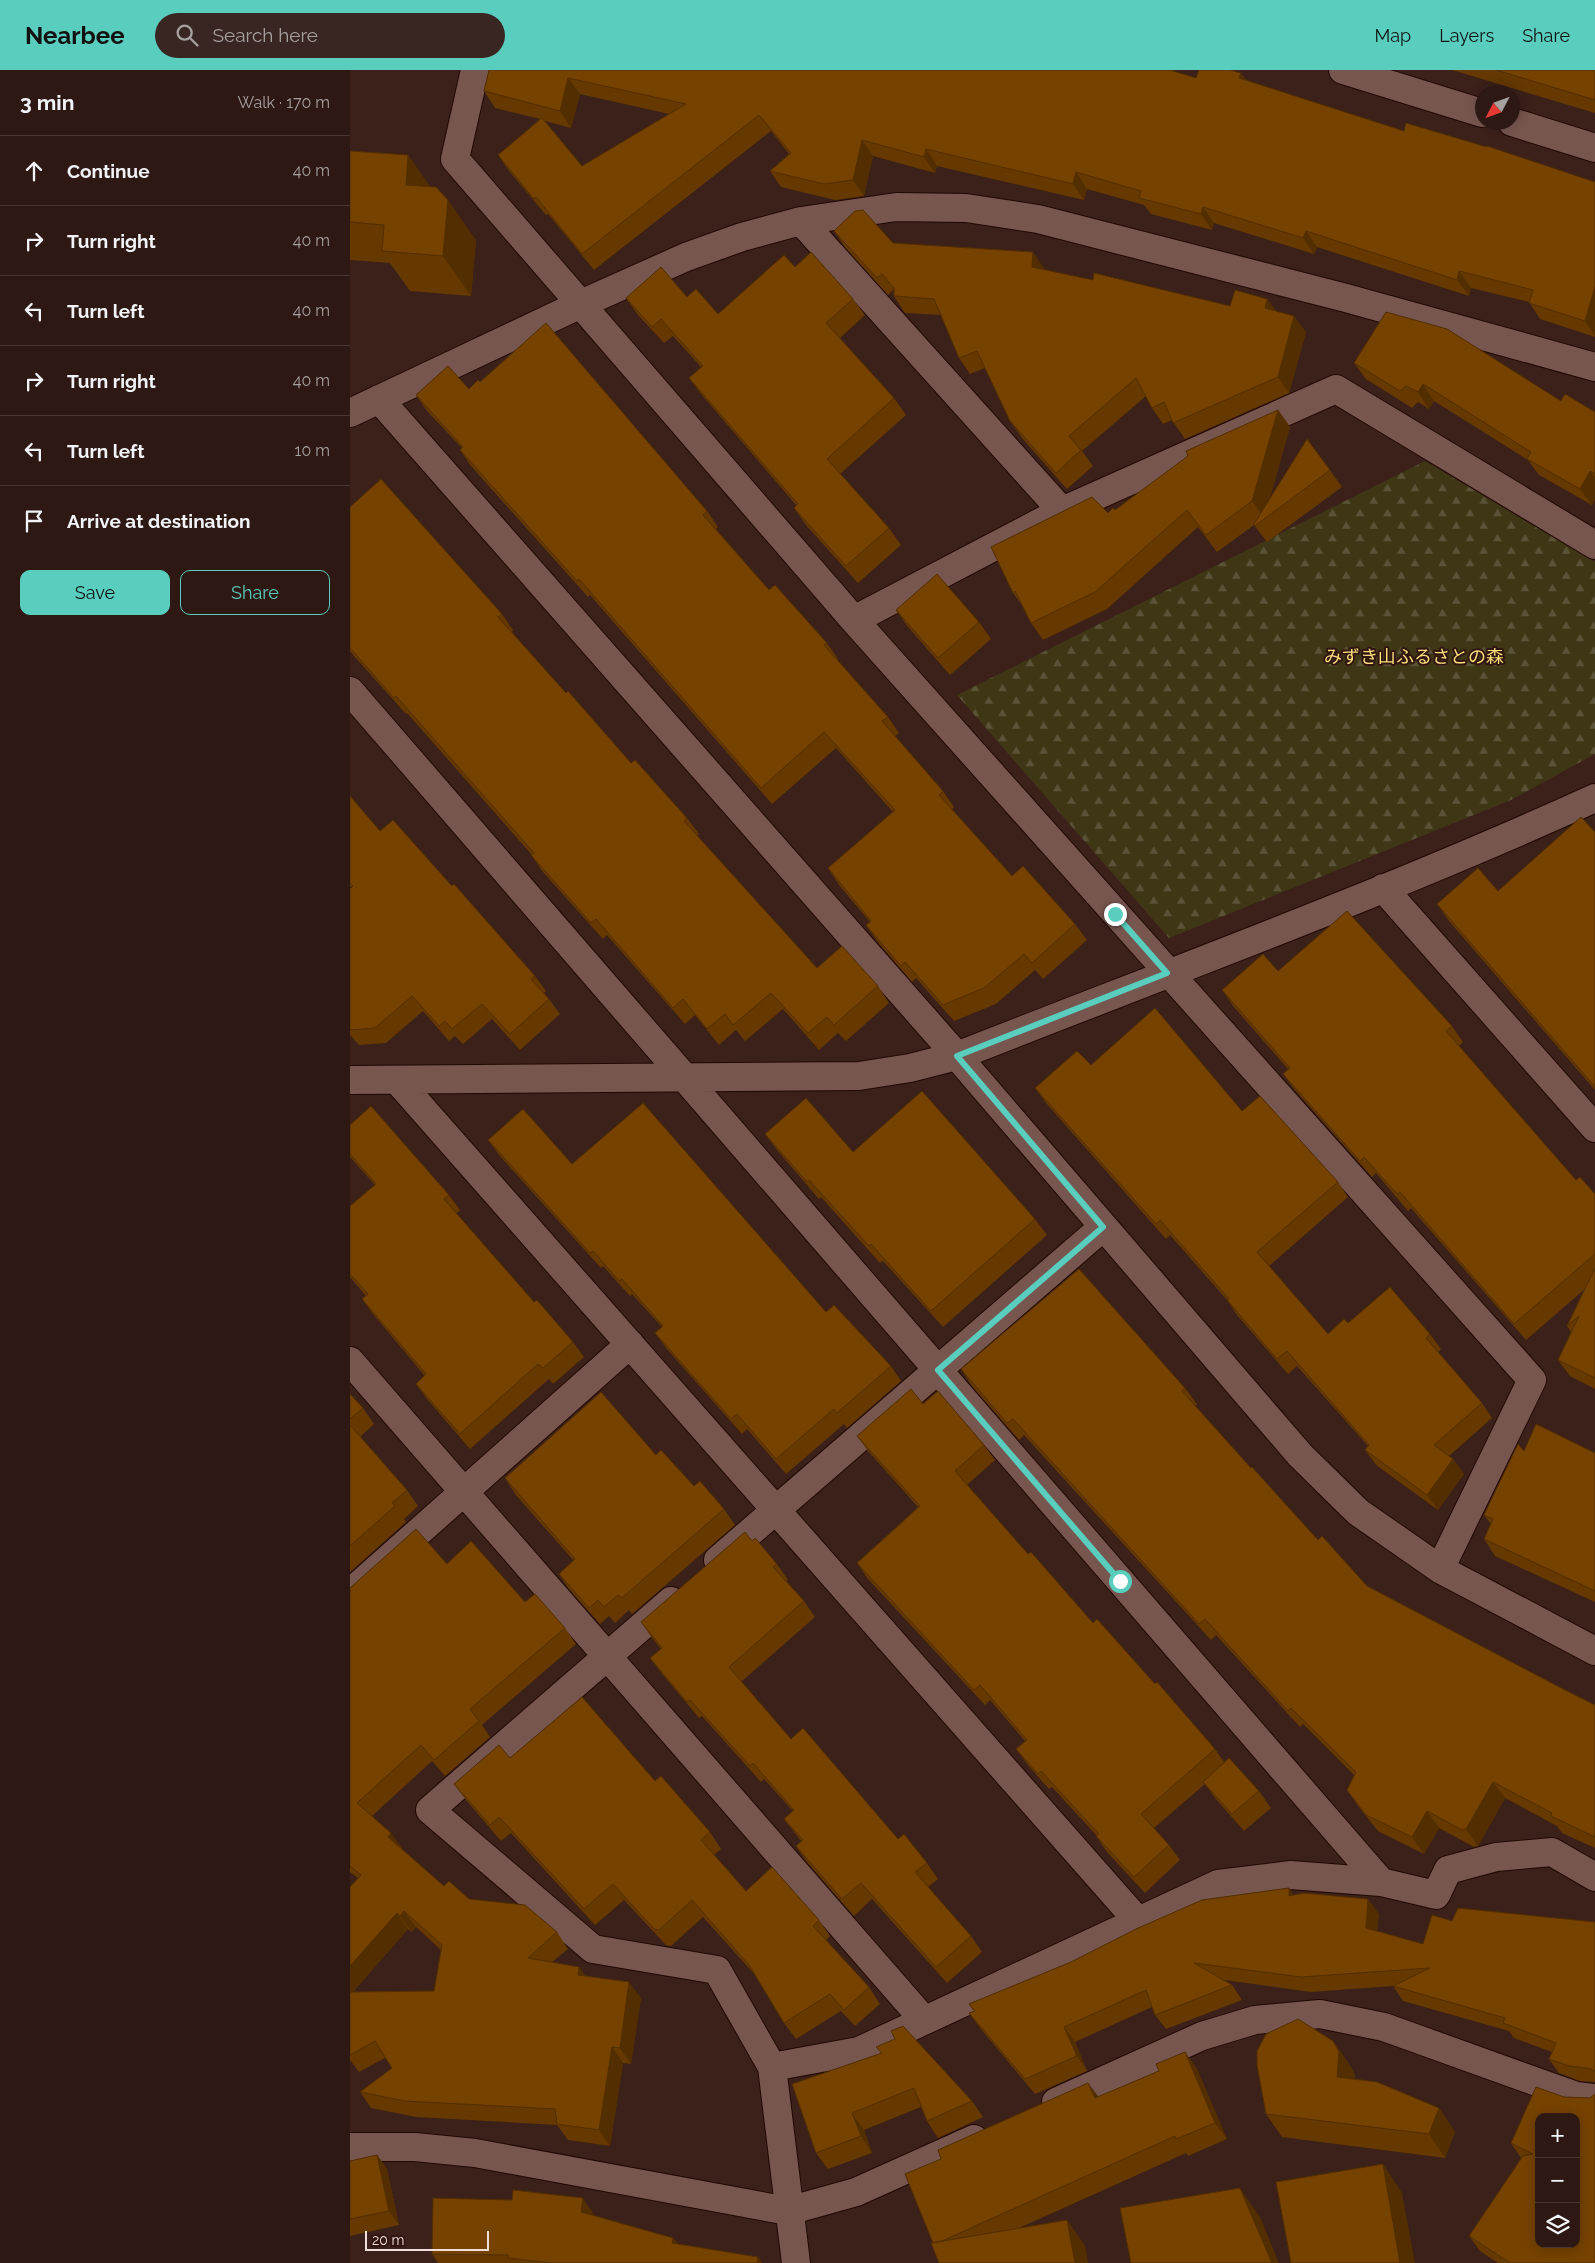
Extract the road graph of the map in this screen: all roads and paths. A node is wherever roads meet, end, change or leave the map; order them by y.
1 (475, 70) edge
2 (1343, 70) edge
3 (1475, 111) edge
4 (1520, 125) edge
5 (1595, 148) edge
6 (801, 221) junction
7 (581, 304) junction
8 (1595, 367) edge
9 (379, 399) junction
10 (350, 413) edge
11 (1062, 511) junction
12 (1595, 545) edge
13 (854, 620) junction
14 (350, 691) edge
15 (1595, 798) edge
16 (1383, 888) junction
17 (1167, 973) junction
18 (957, 1056) junction
19 (685, 1078) junction
20 (350, 1080) edge
21 (397, 1080) junction
22 (1595, 1128) edge
23 (1103, 1227) junction
24 (630, 1344) junction
25 (350, 1361) edge
26 (938, 1370) junction
27 (464, 1492) junction
28 (776, 1510) junction
29 (1440, 1568) junction
30 (350, 1593) edge
31 (1595, 1651) edge
32 (607, 1656) junction
33 (1595, 1877) edge
34 (1381, 1882) junction
35 (1137, 1920) junction
36 (923, 2019) junction
37 (772, 2067) junction
38 (1595, 2098) edge
39 (1029, 2114) edge
40 (993, 2130) edge
41 (350, 2147) edge
42 (788, 2211) junction
43 (796, 2263) edge

1 - 7 street
2 - 3 street
4 - 5 street
6 - 7 street
6 - 8 street
6 - 11 street
7 - 9 street
7 - 13 street
9 - 10 street
9 - 18 street
11 - 12 street
11 - 13 street
13 - 17 street
14 - 19 street
15 - 16 street
16 - 17 street
16 - 22 street
17 - 18 street
17 - 29 street
18 - 19 street
18 - 23 street
19 - 21 street
19 - 26 street
20 - 21 street
21 - 24 street
23 - 26 street
23 - 29 street
24 - 27 street
24 - 28 street
25 - 27 street
26 - 28 street
26 - 34 street
27 - 30 street
27 - 32 street
28 - 32 street
28 - 35 street
29 - 31 street
32 - 36 street
32 - 37 street
33 - 34 street
34 - 35 street
35 - 36 street
36 - 37 street
37 - 42 street
38 - 39 street
40 - 42 street
41 - 42 street
42 - 43 street

